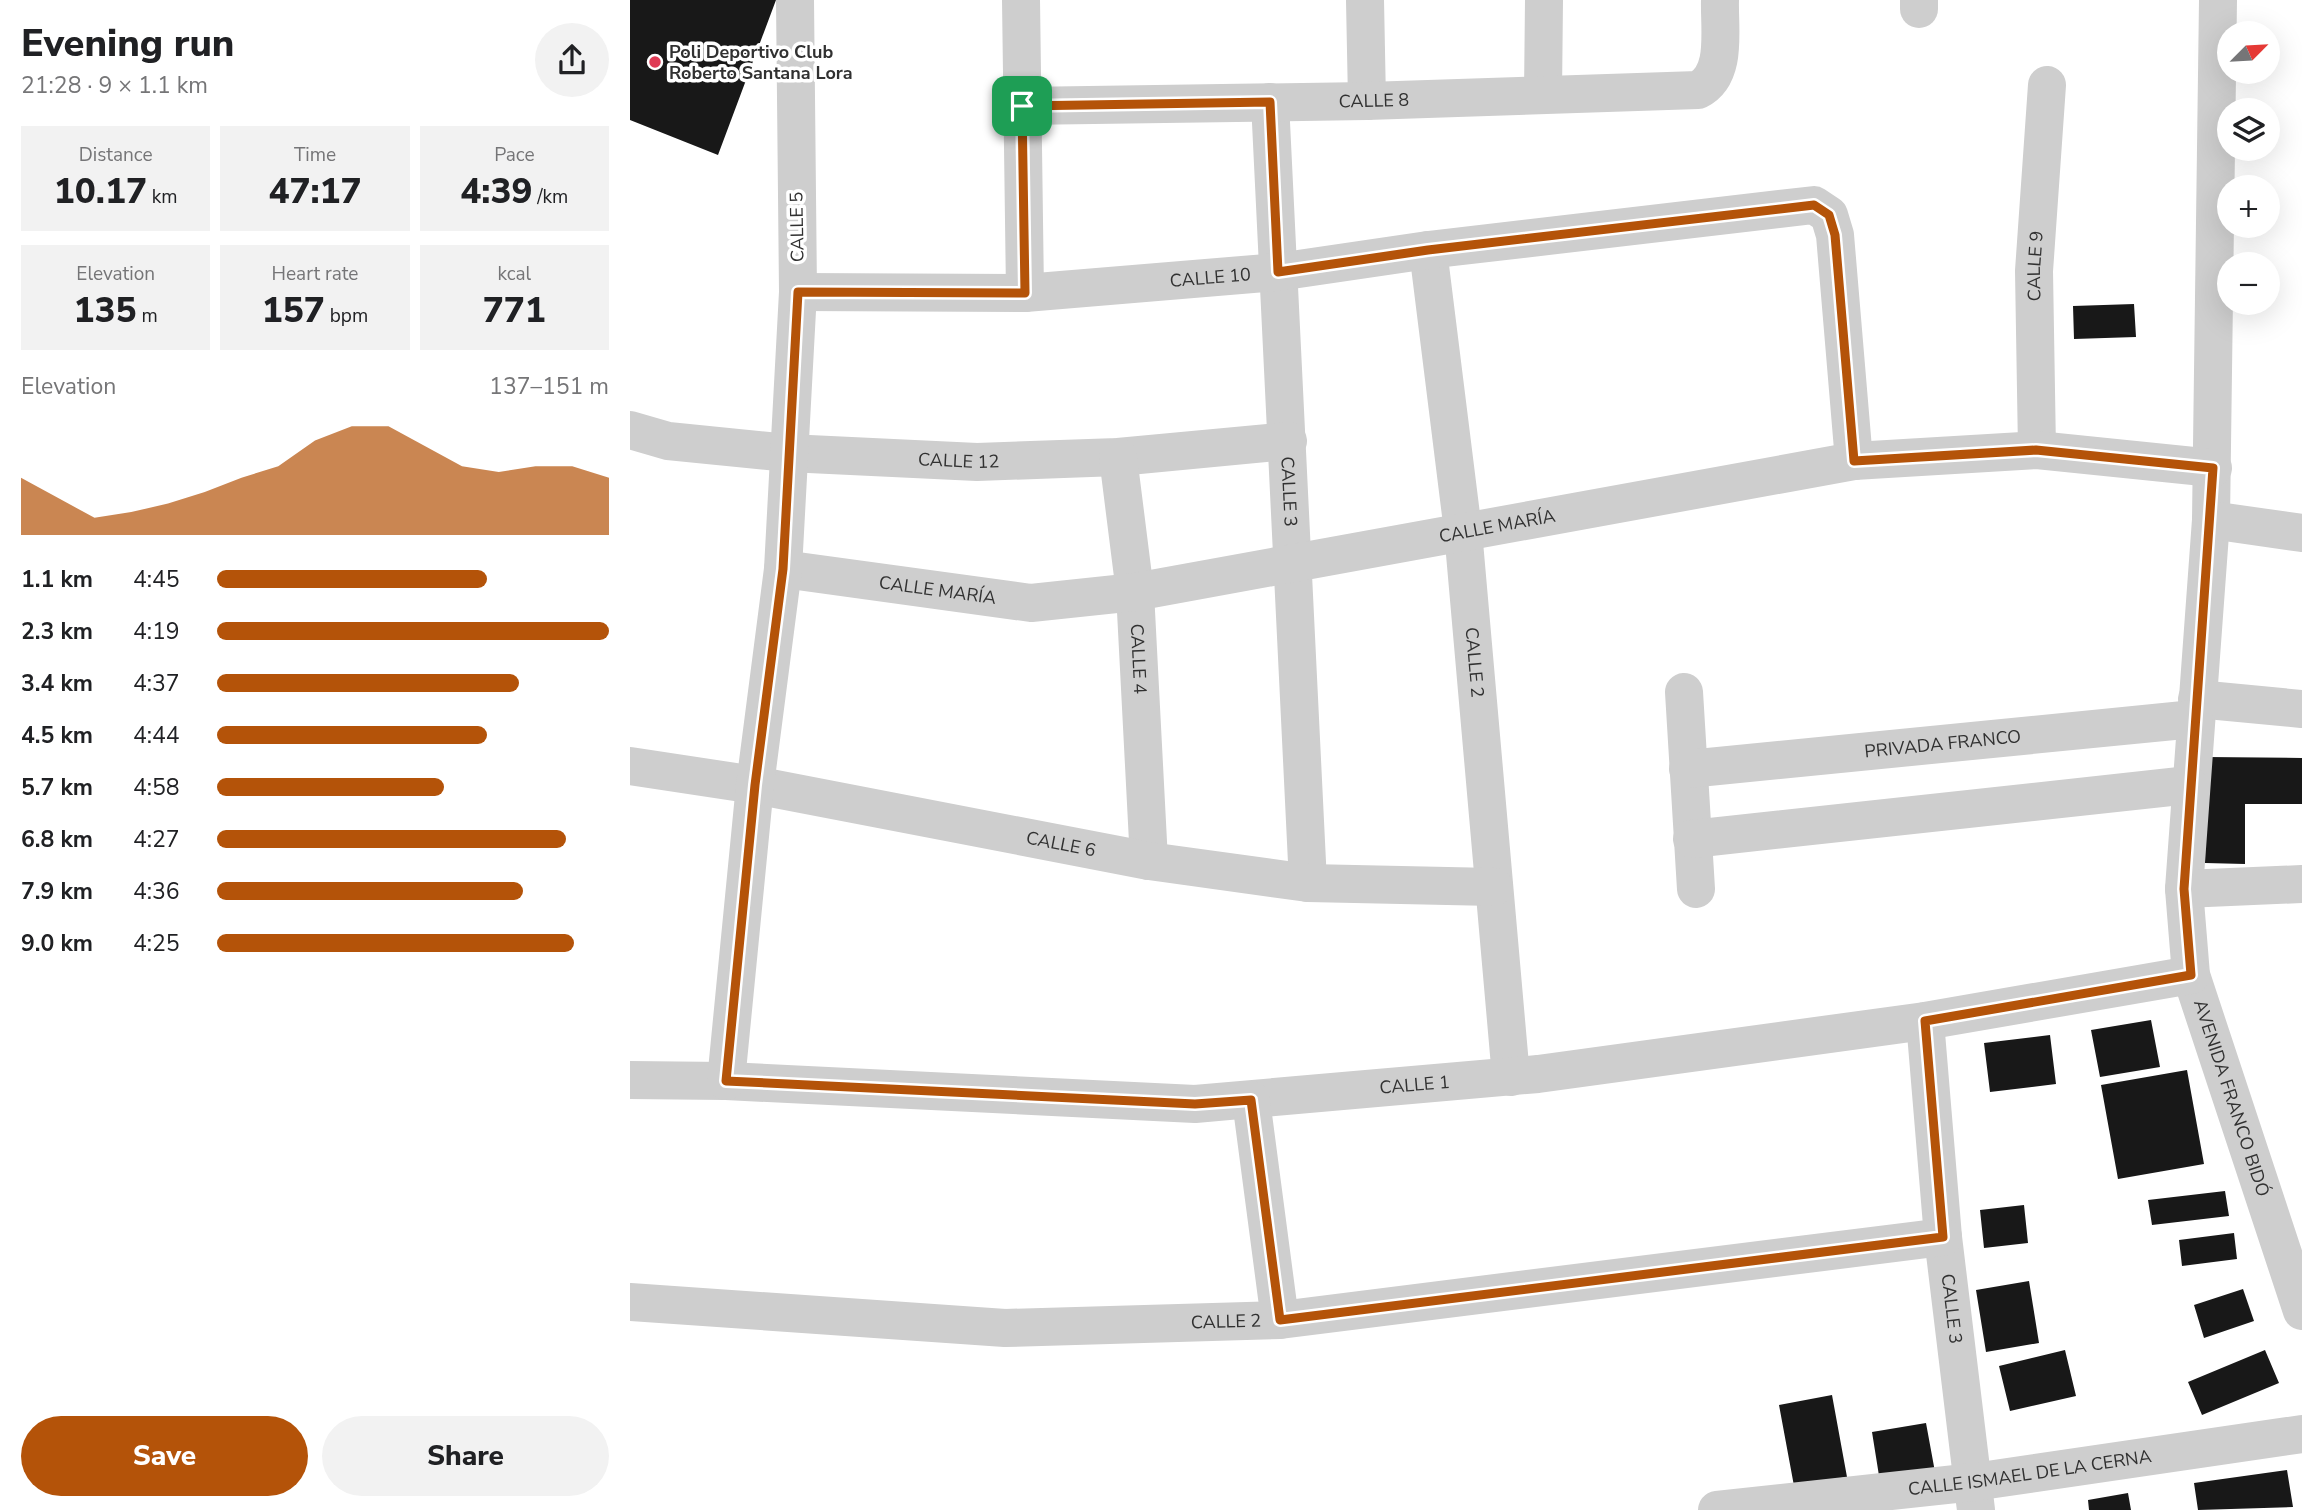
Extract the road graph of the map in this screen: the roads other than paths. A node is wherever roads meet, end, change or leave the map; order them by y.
1 (795, 0) edge
2 (1021, 0) edge
3 (1364, 0) edge
4 (1544, 0) edge
5 (1720, 0) edge
6 (2217, 0) edge
7 (2047, 85) dead end
8 (1543, 94) junction
9 (1367, 101) junction
10 (1270, 102) junction
11 (1022, 106) junction
12 (1428, 250) junction
13 (1278, 272) junction
14 (798, 292) junction
15 (1025, 293) junction
16 (630, 430) edge
17 (1288, 442) junction
18 (2036, 450) junction
19 (788, 453) junction
20 (1118, 457) junction
21 (1854, 461) junction
22 (2213, 468) junction
23 (2211, 520) junction
24 (1463, 531) junction
25 (2302, 533) edge
26 (1292, 562) junction
27 (783, 569) junction
28 (1135, 592) junction
29 (1684, 692) dead end
30 (2196, 709) junction
31 (2302, 709) edge
32 (630, 766) edge
33 (1688, 769) junction
34 (755, 785) junction
35 (2189, 785) junction
36 (1692, 839) junction
37 (1149, 861) junction
38 (1308, 883) junction
39 (2302, 884) edge
40 (1494, 887) junction
41 (1696, 889) dead end
42 (2184, 889) junction
43 (2191, 975) junction
44 (1925, 1021) junction
45 (1511, 1077) junction
46 (630, 1080) edge
47 (726, 1081) junction
48 (1251, 1100) junction
49 (1943, 1237) junction
50 (630, 1302) edge
51 (2302, 1311) edge
52 (1280, 1320) junction
53 (2302, 1434) edge
54 (1975, 1496) edge
55 (1717, 1510) edge

1 - 14 street, CALLE 5
2 - 11 street
3 - 9 street
4 - 8 street
5 - 8 street, CALLE 8
6 - 22 street, AVENIDA FRANCO BIDÓ
7 - 18 street, CALLE 9
8 - 9 street, CALLE 8
9 - 10 street, CALLE 8
10 - 11 street, CALLE 8
10 - 13 street, CALLE 3
11 - 15 street
12 - 13 street, CALLE 10
12 - 21 street, CALLE 10
12 - 24 street, CALLE 2
13 - 15 street, CALLE 10
13 - 17 street, CALLE 3
14 - 15 street, CALLE 10
14 - 19 street, CALLE 5
16 - 19 street, CALLE 12
17 - 20 street, CALLE 12
17 - 26 street, CALLE 3
18 - 21 street, CALLE MARÍA
18 - 22 street, CALLE MARÍA
19 - 20 street, CALLE 12
19 - 27 street, CALLE 5
20 - 28 street, CALLE 4
21 - 24 street, CALLE MARÍA
22 - 23 street, AVENIDA FRANCO BIDÓ
23 - 25 street
23 - 30 street, AVENIDA FRANCO BIDÓ
24 - 26 street, CALLE MARÍA
24 - 40 street, CALLE 2
26 - 28 street, CALLE MARÍA
26 - 38 street, CALLE 3
27 - 28 street, CALLE MARÍA
27 - 34 street, CALLE 5
28 - 37 street, CALLE 4
29 - 33 street
30 - 31 street, PRIVADA FRANCO
30 - 33 street, PRIVADA FRANCO
30 - 35 street, AVENIDA FRANCO BIDÓ
32 - 34 street, CALLE 6
33 - 36 street
34 - 37 street, CALLE 6
34 - 47 street, CALLE 5
35 - 36 street
35 - 42 street, AVENIDA FRANCO BIDÓ
36 - 41 street
37 - 38 street, CALLE 6
38 - 40 street, CALLE 6
39 - 42 street
40 - 45 street, CALLE 2
42 - 43 street, AVENIDA FRANCO BIDÓ
43 - 44 street, CALLE 1
43 - 51 street, AVENIDA FRANCO BIDÓ
44 - 45 street, CALLE 1
44 - 49 street, CALLE 3
45 - 48 street, CALLE 1
46 - 47 street, CALLE 1
47 - 48 street, CALLE 1
48 - 52 street
49 - 52 street, CALLE 2
49 - 54 street, CALLE 3
50 - 52 street, CALLE 2
53 - 54 street, CALLE ISMAEL DE LA CERNA
54 - 55 street, CALLE ISMAEL DE LA CERNA

